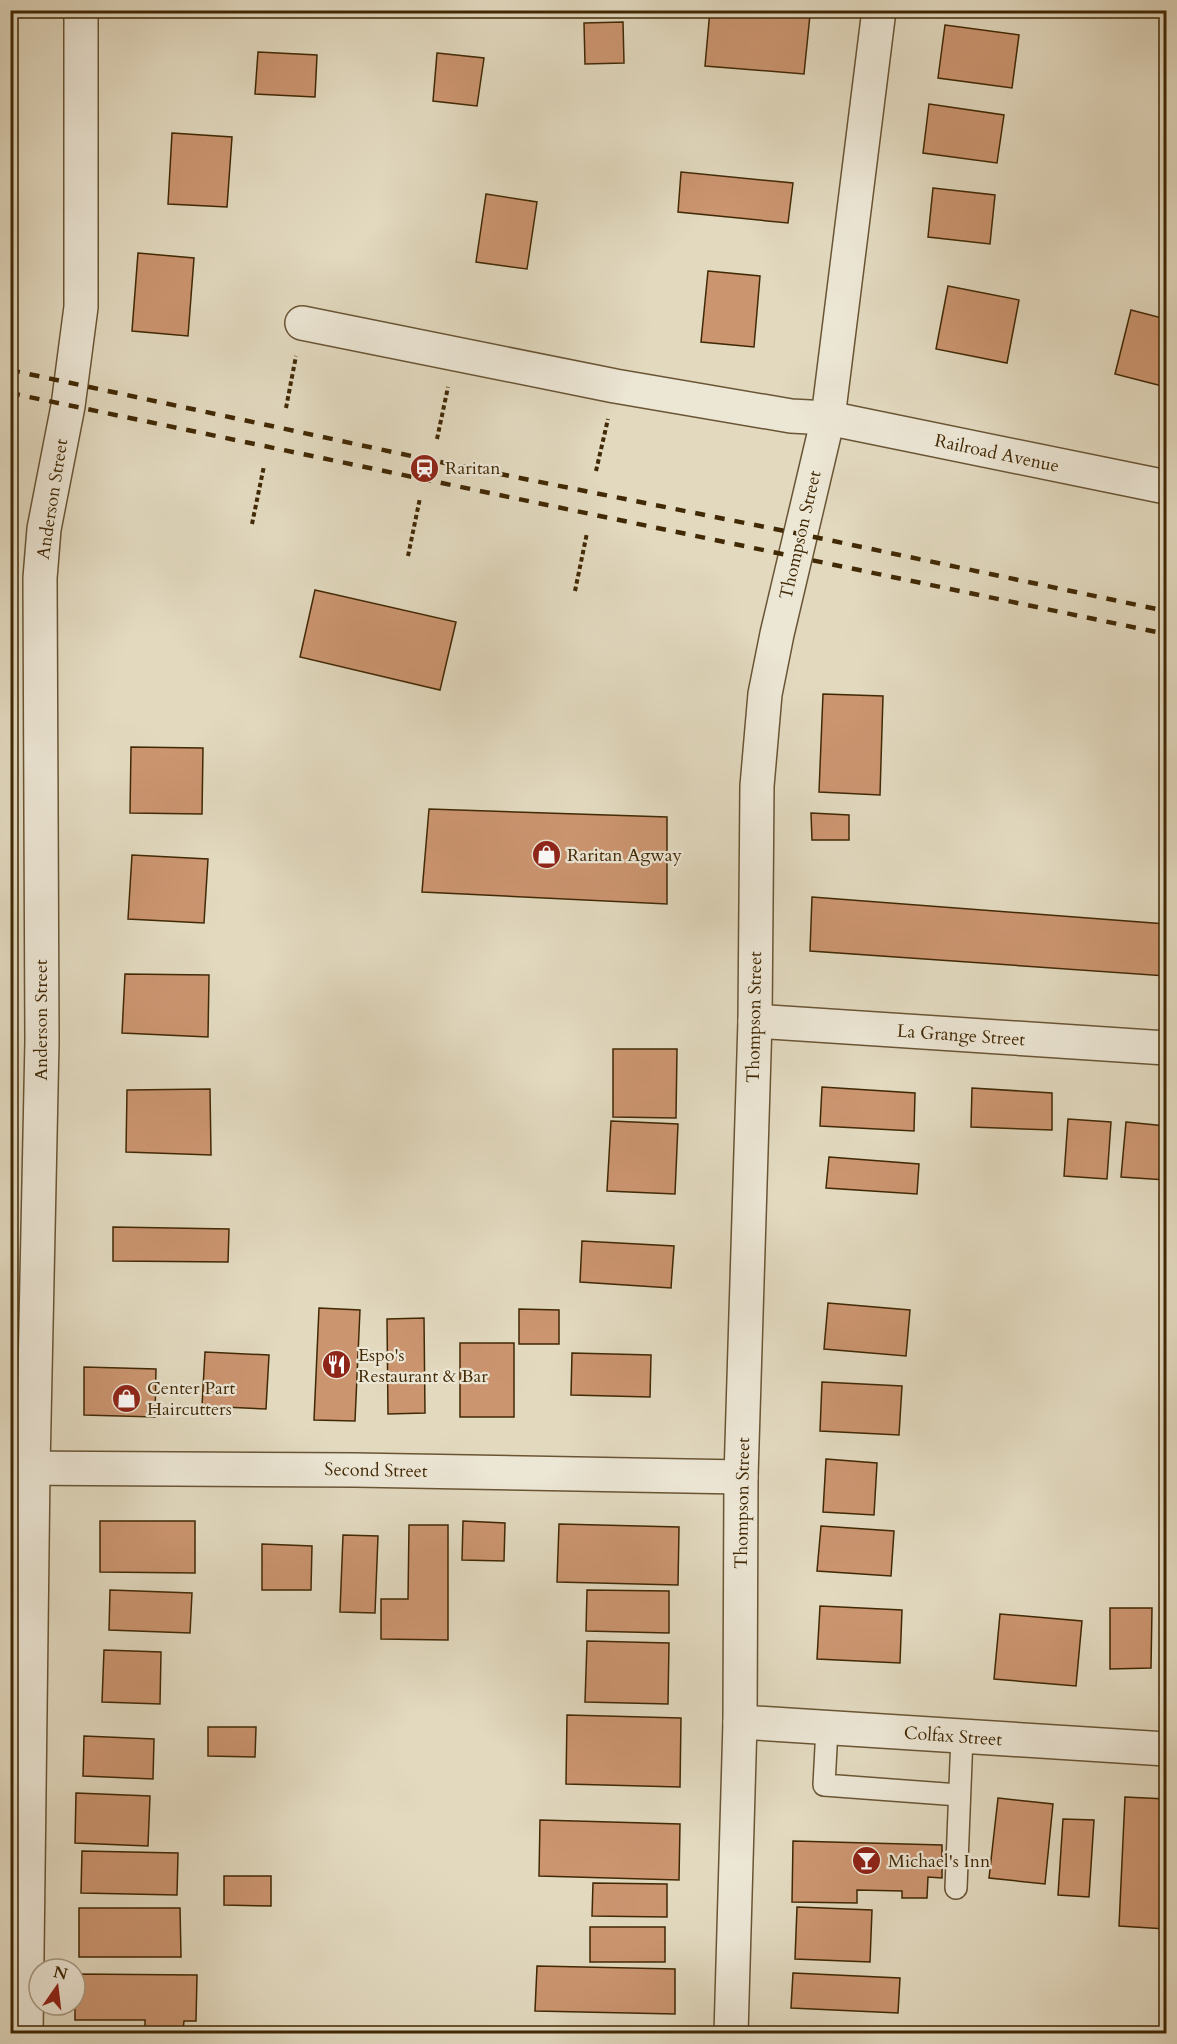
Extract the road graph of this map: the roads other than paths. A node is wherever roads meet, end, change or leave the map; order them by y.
1 (81, 10) edge
2 (879, 10) edge
3 (302, 323) road end
4 (828, 418) junction
5 (1167, 487) edge
6 (755, 1021) junction
7 (1167, 1048) edge
8 (22, 1468) edge
9 (741, 1477) junction
10 (740, 1722) junction
11 (826, 1728) junction
12 (962, 1736) junction
13 (1167, 1749) edge
14 (959, 1795) junction
15 (956, 1888) dead end
16 (26, 2034) edge
17 (731, 2034) edge

1 - 8 street, Anderson Street
2 - 4 street, Thompson Street
3 - 4 street, Railroad Avenue
4 - 5 street, Railroad Avenue
4 - 6 street, Thompson Street
6 - 7 street, La Grange Street
6 - 9 street, Thompson Street
8 - 9 street, Second Street
8 - 16 street, Anderson Street
9 - 10 street, Thompson Street
10 - 11 street, Colfax Street
10 - 17 street, Thompson Street
11 - 12 street, Colfax Street
11 - 14 lane
12 - 13 street, Colfax Street
12 - 14 lane
14 - 15 lane

